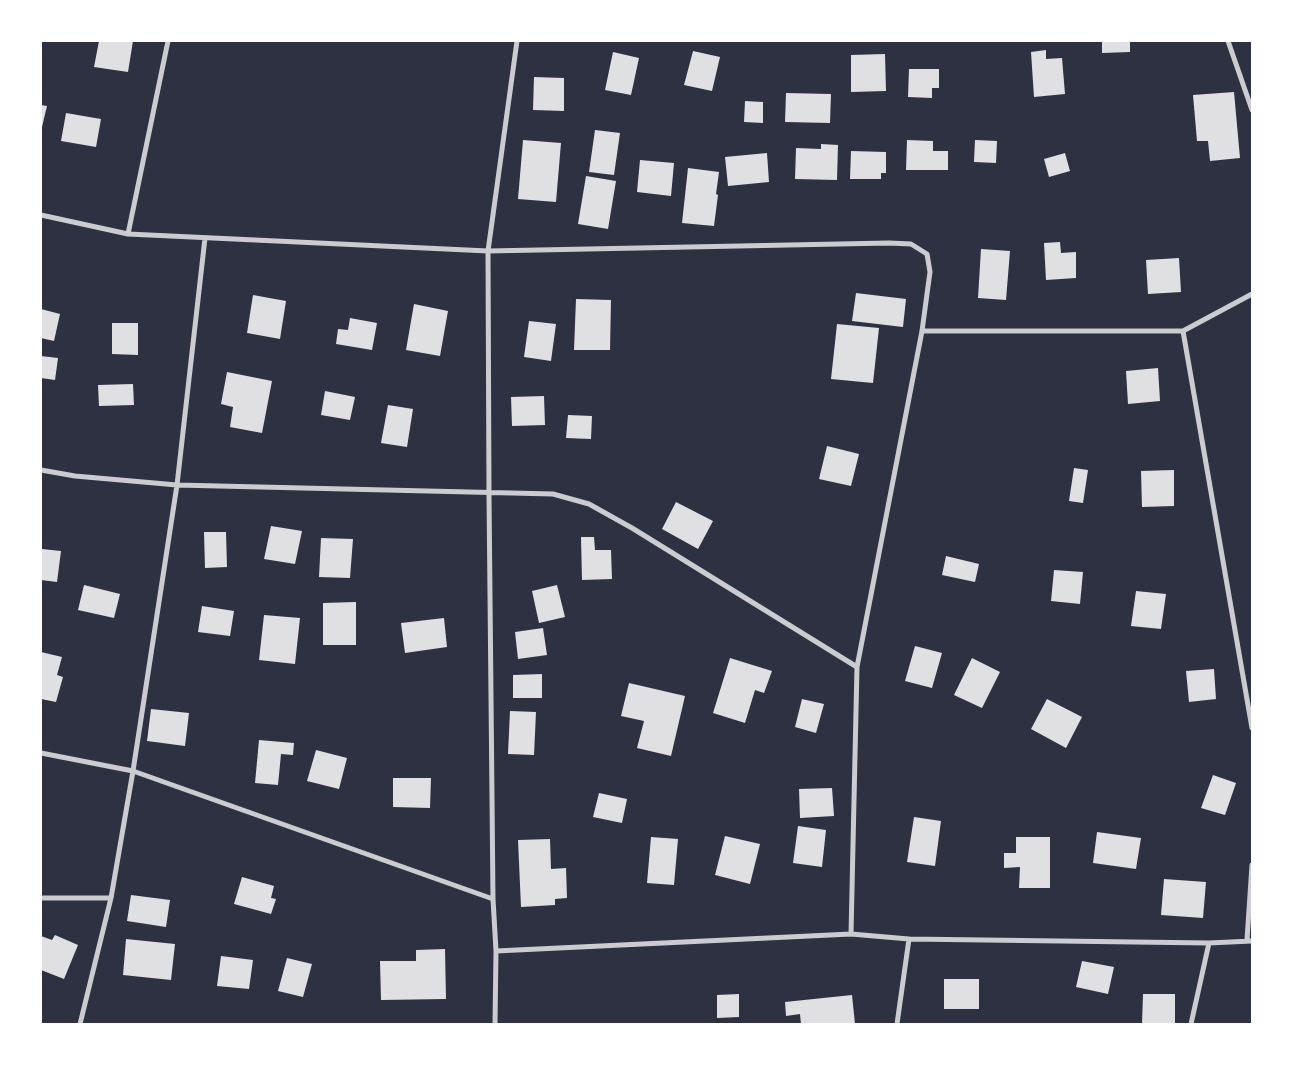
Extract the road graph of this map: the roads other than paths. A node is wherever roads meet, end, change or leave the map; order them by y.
1 (168, 41) edge
2 (517, 41) edge
3 (1228, 41) edge
4 (1252, 110) edge
5 (41, 215) edge
6 (128, 234) junction
7 (205, 238) junction
8 (488, 251) junction
9 (1252, 294) edge
10 (922, 331) junction
11 (1183, 331) junction
12 (41, 470) edge
13 (177, 485) junction
14 (489, 494) junction
15 (858, 667) junction
16 (1252, 728) edge
17 (41, 753) edge
18 (133, 771) junction
19 (1252, 865) edge
20 (41, 898) edge
21 (111, 898) junction
22 (493, 899) junction
23 (851, 934) junction
24 (909, 939) junction
25 (1249, 941) edge
26 (1209, 943) junction
27 (496, 951) junction
28 (80, 1024) edge
29 (495, 1024) edge
30 (897, 1024) edge
31 (1191, 1024) edge

1 - 6 street
2 - 8 street
3 - 4 street
5 - 6 street
6 - 7 street
7 - 8 street
7 - 13 street
8 - 10 street
8 - 14 street
9 - 11 street
10 - 11 street
10 - 15 street
11 - 16 street
12 - 13 street
13 - 14 street
13 - 18 street
14 - 15 street
14 - 22 street
15 - 23 street
17 - 18 street
18 - 21 street
18 - 22 street
19 - 25 street
20 - 21 street
21 - 28 street
22 - 27 street
23 - 24 street
23 - 27 street
24 - 26 street
24 - 30 street
25 - 26 street
26 - 31 street
27 - 29 street

